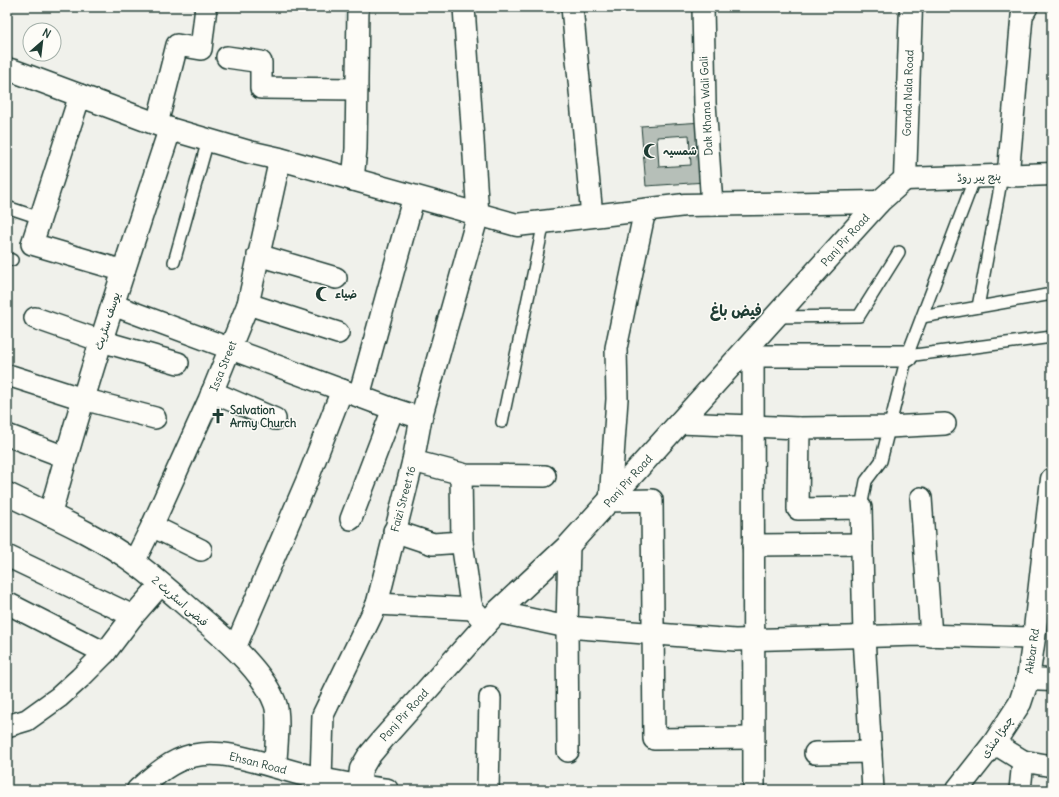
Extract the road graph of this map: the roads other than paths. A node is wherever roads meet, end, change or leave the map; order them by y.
1 (206, 7) edge
2 (358, 7) edge
3 (464, 7) edge
4 (572, 7) edge
5 (703, 7) edge
6 (911, 7) edge
7 (1027, 7) edge
8 (226, 57) dead end
9 (7, 69) edge
10 (357, 89) junction
11 (80, 95) junction
12 (164, 127) junction
13 (208, 140) junction
14 (280, 160) junction
15 (1050, 171) edge
16 (1005, 176) junction
17 (975, 177) junction
18 (905, 179) junction
19 (353, 180) junction
20 (414, 196) junction
21 (879, 202) junction
22 (712, 205) junction
23 (7, 207) edge
24 (645, 210) junction
25 (478, 215) junction
26 (592, 216) junction
27 (40, 218) junction
28 (544, 222) junction
29 (900, 252) dead end
30 (258, 254) junction
31 (174, 262) dead end
32 (124, 271) junction
33 (336, 278) dead end
34 (1052, 294) edge
35 (113, 304) junction
36 (248, 304) junction
37 (978, 307) junction
38 (776, 317) junction
39 (922, 317) junction
40 (35, 318) dead end
41 (338, 333) dead end
42 (1052, 337) edge
43 (101, 341) junction
44 (230, 348) junction
45 (753, 349) junction
46 (907, 356) junction
47 (178, 363) dead end
48 (11, 376) dead end
49 (212, 392) junction
50 (350, 393) junction
51 (83, 399) junction
52 (393, 409) junction
53 (155, 418) dead end
54 (421, 418) junction
55 (275, 419) dead end
56 (502, 422) dead end
57 (680, 423) junction
58 (945, 424) dead end
59 (753, 426) junction
60 (889, 427) junction
61 (799, 428) junction
62 (7, 435) edge
63 (65, 457) junction
64 (413, 461) junction
65 (461, 474) junction
66 (546, 476) dead end
67 (1052, 480) edge
68 (7, 494) edge
69 (921, 498) dead end
70 (610, 501) junction
71 (861, 508) junction
72 (50, 515) junction
73 (351, 519) dead end
74 (152, 526) junction
75 (394, 531) junction
76 (462, 542) junction
77 (862, 544) junction
78 (569, 545) junction
79 (753, 545) junction
80 (201, 550) dead end
81 (7, 556) edge
82 (134, 562) junction
83 (161, 584) junction
84 (7, 603) edge
85 (377, 604) junction
86 (485, 615) junction
87 (132, 616) junction
88 (567, 627) junction
89 (653, 634) junction
90 (931, 636) junction
91 (864, 637) junction
92 (1034, 638) junction
93 (753, 640) junction
94 (235, 648) junction
95 (106, 653) junction
96 (1028, 679) junction
97 (1052, 680) edge
98 (490, 698) dead end
99 (7, 726) edge
100 (753, 738) junction
101 (994, 743) junction
102 (568, 751) dead end
103 (871, 752) junction
104 (815, 753) dead end
105 (1023, 761) junction
106 (275, 766) junction
107 (1052, 766) edge
108 (321, 779) junction
109 (359, 786) junction
110 (138, 790) edge
111 (387, 790) edge
112 (488, 790) edge
113 (754, 790) edge
114 (874, 790) edge
115 (957, 790) edge
116 (1020, 790) edge

1 - 12 street
2 - 10 street
3 - 25 street, Faizi Street 16
4 - 26 street
5 - 22 street, Dak Khana Wali Gali
6 - 18 street, Ganda Nala Road
7 - 16 street
8 - 10 street
9 - 11 street
10 - 19 street
11 - 12 street
11 - 27 street
12 - 13 street
12 - 32 street, یوسف سٹریٹ
13 - 14 street
13 - 31 lane
14 - 19 street
14 - 30 street, Issa Street
15 - 16 street, پنج پیر روڈ
16 - 17 street, پنج پیر روڈ
16 - 37 lane
17 - 18 street, پنج پیر روڈ
17 - 39 lane
18 - 21 street, Panj Pir Road
19 - 20 street
20 - 25 street
20 - 50 street
21 - 22 street
21 - 38 street, Panj Pir Road
22 - 24 street
23 - 27 lane
24 - 26 street
24 - 70 street
25 - 28 street
25 - 54 street, Faizi Street 16
26 - 28 street
27 - 32 street
28 - 56 lane
29 - 38 lane
30 - 33 street
30 - 36 street, Issa Street
32 - 35 street, یوسف سٹریٹ
34 - 37 lane
35 - 43 street, یوسف سٹریٹ
35 - 44 street
36 - 41 street
36 - 44 street, Issa Street
37 - 39 lane
38 - 45 street, Panj Pir Road
39 - 46 lane
40 - 43 street
42 - 46 lane
43 - 47 street
43 - 51 street, یوسف سٹریٹ
44 - 49 street, Issa Street
44 - 50 street
45 - 46 street
45 - 57 street, Panj Pir Road
45 - 59 street
46 - 60 lane
48 - 51 street
49 - 55 street
49 - 74 street, Issa Street
50 - 52 street
50 - 94 street
51 - 53 street
51 - 63 street, یوسف سٹریٹ
52 - 54 street
52 - 73 street
54 - 64 street, Faizi Street 16
57 - 59 street
57 - 70 street, Panj Pir Road
58 - 60 street
59 - 61 street
59 - 79 street
60 - 61 street
60 - 71 lane
61 - 71 street
62 - 63 street
63 - 72 street, یوسف سٹریٹ
64 - 65 street
64 - 75 street, Faizi Street 16
65 - 66 street
65 - 76 street
67 - 92 street, Akbar Rd
68 - 72 street, فیضی اسٹریٹ 2
69 - 90 street
70 - 78 street, Panj Pir Road
70 - 89 street
71 - 77 street
72 - 82 street, فیضی اسٹریٹ 2
74 - 80 street
74 - 82 street, Issa Street
75 - 76 street
75 - 85 street, Faizi Street 16
76 - 86 street
77 - 79 street
77 - 91 street
78 - 86 street, Panj Pir Road
78 - 88 street
79 - 93 street
81 - 87 street
82 - 83 street, فیضی اسٹریٹ 2
83 - 87 street
83 - 94 street, فیضی اسٹریٹ 2
84 - 95 street
85 - 86 street
85 - 108 street, Faizi Street 16
86 - 88 street
86 - 109 street, Panj Pir Road
87 - 95 street
88 - 89 street
88 - 102 street
89 - 93 street
89 - 100 street
90 - 91 street
90 - 92 street
91 - 93 street
91 - 103 street
92 - 96 street, Akbar Rd
93 - 100 street
94 - 106 street, فیضی اسٹریٹ 2
95 - 99 street
96 - 97 street
96 - 101 street, چمڑا منڈی
98 - 112 street
100 - 113 street
101 - 105 street
101 - 115 street, چمڑا منڈی
103 - 104 street
103 - 114 street
105 - 107 street
105 - 116 street
106 - 108 street, Ehsan Road
106 - 110 street, Ehsan Road
108 - 109 street, Ehsan Road
109 - 111 street, Ehsan Road

